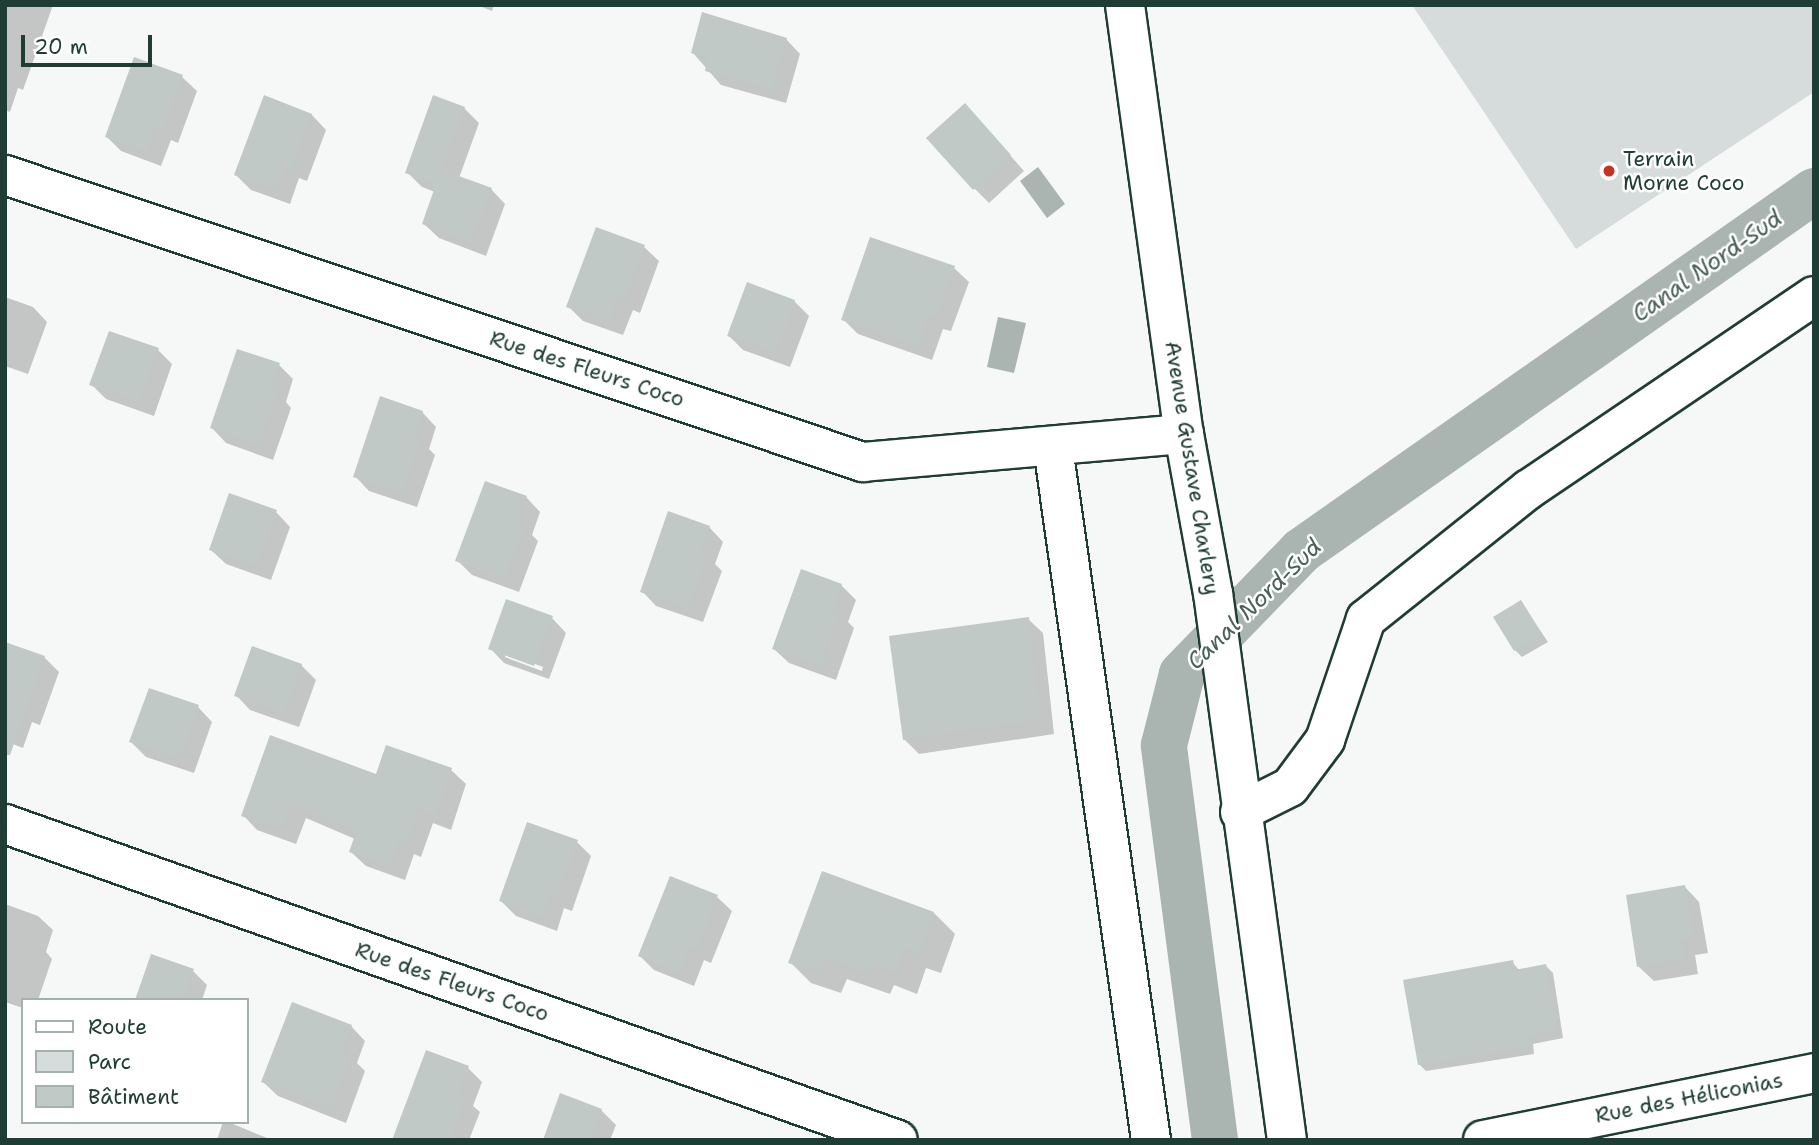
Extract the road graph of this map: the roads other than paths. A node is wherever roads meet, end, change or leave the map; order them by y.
1 (1125, 5) edge
2 (5, 175) edge
3 (1814, 296) edge
4 (1170, 435) junction
5 (1053, 447) junction
6 (1240, 812) junction
7 (5, 824) edge
8 (1814, 1073) edge
9 (898, 1140) edge
10 (1151, 1140) edge
11 (1287, 1140) edge
12 (1483, 1140) edge

1 - 4 street, Avenue Gustave Charlery
2 - 5 street, Rue des Fleurs Coco
3 - 6 street
4 - 5 street, Rue des Fleurs Coco
4 - 6 street, Avenue Gustave Charlery
5 - 10 street
6 - 11 street, Avenue Gustave Charlery
7 - 9 street, Rue des Fleurs Coco
8 - 12 street, Rue des Héliconias

